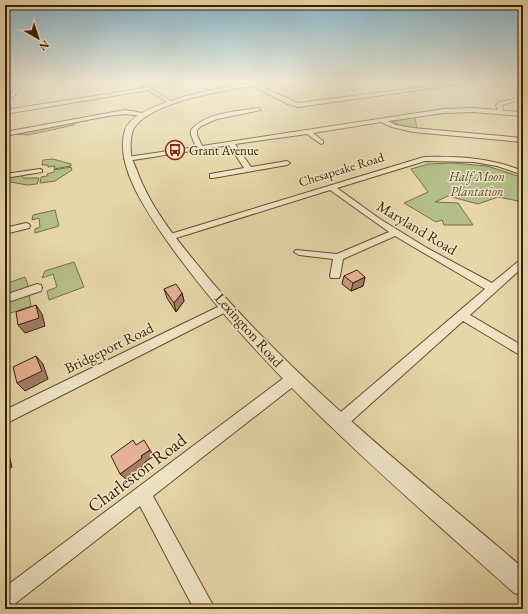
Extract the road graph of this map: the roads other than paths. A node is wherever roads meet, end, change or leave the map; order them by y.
1 (20, 110) edge
2 (156, 110) edge
3 (258, 110) dead end
4 (5, 112) edge
5 (501, 112) joint
6 (145, 114) junction
7 (523, 114) edge
8 (381, 120) junction
9 (307, 131) junction
10 (5, 135) edge
11 (523, 140) edge
12 (321, 142) dead end
13 (230, 143) junction
14 (200, 148) junction
15 (127, 158) junction
16 (287, 163) dead end
17 (249, 170) junction
18 (40, 171) dead end
19 (523, 173) edge
20 (5, 176) edge
21 (213, 176) dead end
22 (330, 187) junction
23 (26, 226) dead end
24 (5, 231) edge
25 (396, 232) junction
26 (170, 237) junction
27 (299, 252) dead end
28 (338, 257) junction
29 (523, 262) edge
30 (335, 276) dead end
31 (37, 288) dead end
32 (492, 288) junction
33 (5, 299) edge
34 (226, 308) junction
35 (462, 315) junction
36 (523, 352) edge
37 (294, 378) junction
38 (5, 417) edge
39 (340, 422) junction
40 (142, 493) junction
41 (523, 584) edge
42 (5, 599) edge
43 (205, 609) edge

1 - 4 street
2 - 6 street, Lexington Road
3 - 14 street
5 - 7 street
5 - 8 street
6 - 10 street
6 - 15 street, Lexington Road
8 - 9 street
8 - 11 street
9 - 12 street
9 - 13 street
13 - 14 street
13 - 17 street
14 - 15 street
15 - 26 street, Lexington Road
16 - 17 street
17 - 21 street
18 - 20 street
19 - 22 street, Chesapeake Road
22 - 25 street, Maryland Road
22 - 26 street, Chesapeake Road
23 - 24 street
25 - 28 street
25 - 32 street, Maryland Road
26 - 34 street, Lexington Road
27 - 28 street
28 - 30 street
29 - 32 street
31 - 33 street
32 - 35 street
34 - 37 street, Lexington Road
34 - 38 street, Bridgeport Road
35 - 36 street
35 - 39 street
37 - 39 street, Lexington Road
37 - 40 street, Charleston Road
39 - 41 street, Lexington Road
40 - 42 street, Charleston Road
40 - 43 street

